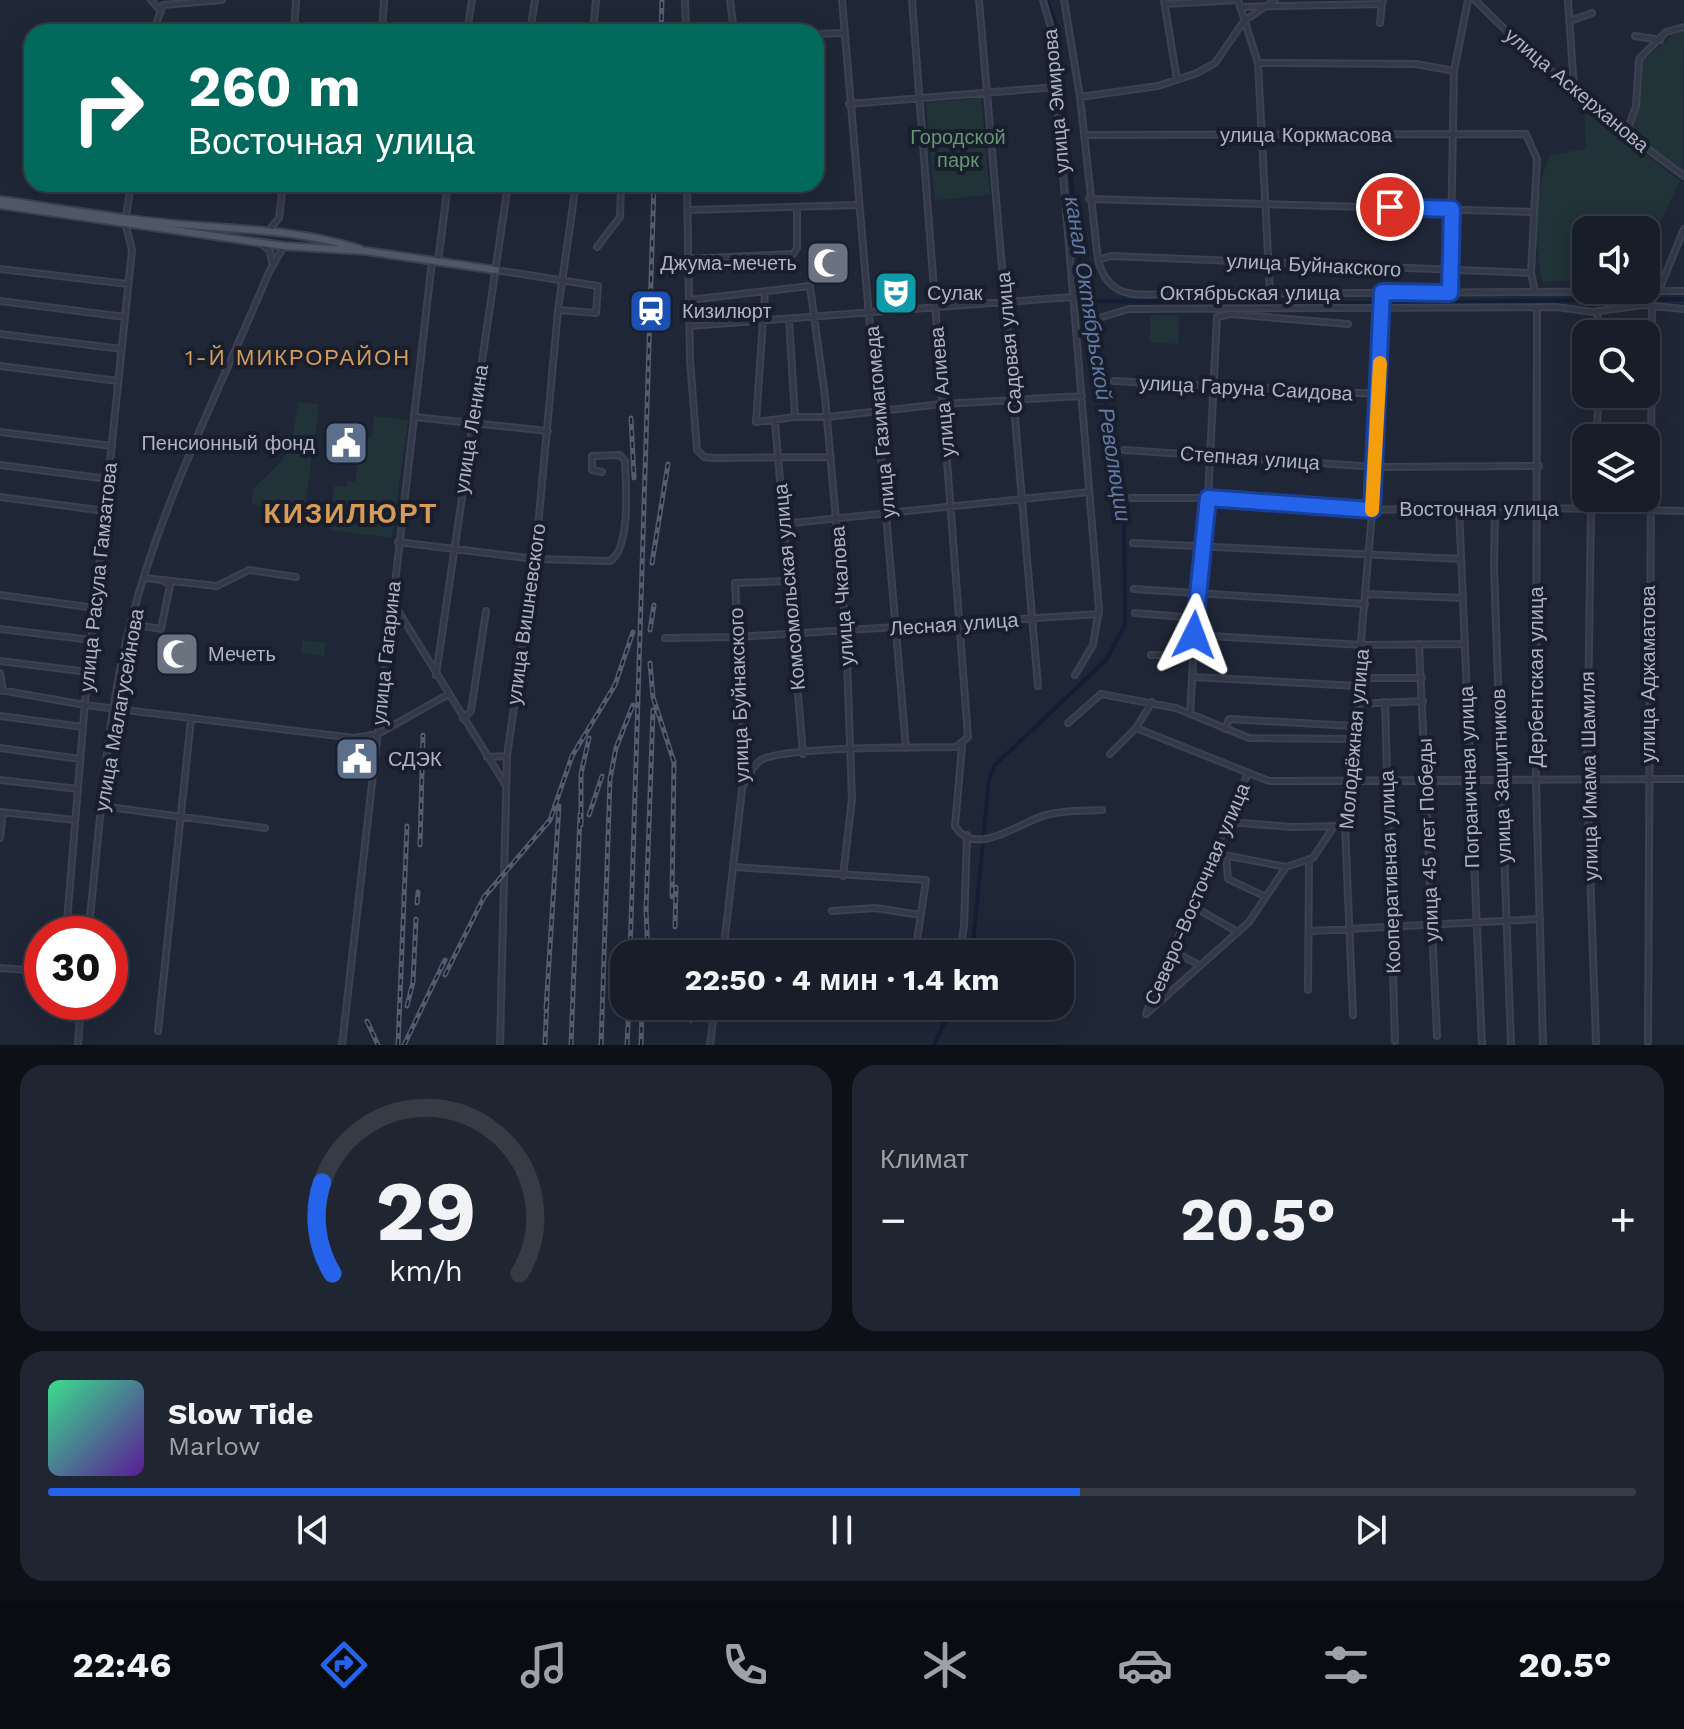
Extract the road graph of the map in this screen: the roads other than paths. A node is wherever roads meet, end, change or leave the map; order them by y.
1 (151, 0) edge
2 (222, 0) edge
3 (296, 0) edge
4 (384, 0) edge
5 (472, 0) edge
6 (535, 0) edge
7 (596, 0) edge
8 (685, 0) edge
9 (730, 0) edge
10 (842, 0) edge
11 (912, 0) edge
12 (979, 0) edge
13 (1043, 0) edge
14 (1064, 0) edge
15 (1238, 0) edge
16 (1275, 0) edge
17 (1468, 0) edge
18 (1475, 0) edge
19 (1568, 0) edge
20 (1165, 2) edge
21 (1382, 2) edge
22 (1270, 5) junction
23 (1240, 7) junction
24 (159, 9) junction
25 (1592, 13) dead end
26 (1244, 21) junction
27 (1570, 21) junction
28 (1380, 23) dead end
29 (155, 24) edge
30 (294, 24) edge
31 (382, 24) edge
32 (468, 24) edge
33 (531, 24) edge
34 (594, 24) edge
35 (686, 24) edge
36 (733, 24) edge
37 (1684, 27) edge
38 (844, 33) junction
39 (824, 34) edge
40 (1635, 36) dead end
41 (1660, 40) junction
42 (1258, 63) junction
43 (1454, 71) junction
44 (1177, 80) junction
45 (1056, 87) junction
46 (1574, 90) junction
47 (987, 93) junction
48 (1080, 97) junction
49 (921, 99) junction
50 (849, 104) junction
51 (1626, 134) junction
52 (1085, 135) junction
53 (1454, 135) junction
54 (1263, 136) junction
55 (1684, 176) edge
56 (130, 192) edge
57 (282, 192) edge
58 (447, 192) edge
59 (507, 192) edge
60 (575, 192) edge
61 (621, 192) edge
62 (687, 192) edge
63 (1089, 199) junction
64 (0, 202) edge
65 (1266, 204) junction
66 (858, 205) junction
67 (797, 207) junction
68 (1452, 209) junction
69 (687, 210) junction
70 (1534, 212) junction
71 (279, 218) junction
72 (125, 219) junction
73 (235, 226) junction
74 (1684, 229) edge
75 (269, 230) junction
76 (286, 232) junction
77 (316, 237) junction
78 (232, 239) junction
79 (260, 243) junction
80 (284, 246) junction
81 (597, 247) dead end
82 (313, 249) junction
83 (366, 251) junction
84 (687, 259) junction
85 (1098, 260) junction
86 (435, 262) junction
87 (1268, 263) junction
88 (0, 269) edge
89 (496, 270) junction
90 (1450, 271) junction
91 (269, 272) junction
92 (1531, 273) junction
93 (562, 281) junction
94 (128, 284) junction
95 (1660, 288) edge
96 (1660, 290) edge
97 (1572, 291) edge
98 (1684, 291) edge
99 (1382, 292) junction
100 (1535, 292) junction
101 (765, 293) junction
102 (1270, 293) junction
103 (1450, 293) junction
104 (1072, 297) junction
105 (689, 300) junction
106 (0, 301) edge
107 (1006, 302) junction
108 (935, 305) junction
109 (1652, 306) junction
110 (1537, 308) junction
111 (1382, 309) junction
112 (1684, 309) edge
113 (558, 310) junction
114 (1597, 311) junction
115 (869, 312) junction
116 (817, 316) junction
117 (125, 317) junction
118 (1102, 317) dead end
119 (789, 319) junction
120 (763, 320) junction
121 (1598, 320) edge
122 (1348, 324) dead end
123 (690, 326) junction
124 (0, 334) edge
125 (122, 349) junction
126 (0, 366) edge
127 (118, 381) junction
128 (1114, 381) dead end
129 (1212, 385) junction
130 (1379, 394) junction
131 (1082, 396) junction
132 (1014, 400) junction
133 (942, 404) junction
134 (879, 412) junction
135 (414, 417) junction
136 (795, 417) junction
137 (827, 417) junction
138 (775, 421) junction
139 (471, 423) junction
140 (1650, 424) edge
141 (548, 431) junction
142 (0, 432) edge
143 (112, 446) junction
144 (1124, 450) dead end
145 (1208, 455) junction
146 (831, 457) junction
147 (779, 459) junction
148 (0, 465) edge
149 (1539, 466) junction
150 (1376, 467) junction
151 (602, 472) dead end
152 (108, 479) junction
153 (1089, 492) junction
154 (0, 497) edge
155 (1023, 498) junction
156 (1131, 498) dead end
157 (1208, 498) junction
158 (951, 505) junction
159 (1495, 507) junction
160 (1459, 508) junction
161 (1538, 508) junction
162 (1572, 509) edge
163 (1372, 510) junction
164 (105, 511) junction
165 (1660, 511) edge
166 (1684, 511) edge
167 (888, 512) junction
168 (1591, 512) edge
169 (1649, 512) edge
170 (837, 519) junction
171 (783, 524) junction
172 (398, 542) junction
173 (1133, 543) dead end
174 (1201, 546) junction
175 (452, 548) junction
176 (1370, 556) junction
177 (535, 559) junction
178 (1461, 559) junction
179 (296, 577) dead end
180 (144, 578) junction
181 (163, 581) junction
182 (788, 581) junction
183 (1134, 589) dead end
184 (1197, 593) junction
185 (1367, 594) junction
186 (0, 595) edge
187 (1462, 598) junction
188 (391, 599) junction
189 (1365, 604) junction
190 (95, 608) junction
191 (486, 611) dead end
192 (1135, 613) dead end
193 (1099, 614) junction
194 (1195, 618) junction
195 (1034, 619) junction
196 (130, 624) junction
197 (959, 625) junction
198 (898, 628) junction
199 (0, 629) edge
200 (846, 631) junction
201 (793, 634) junction
202 (1194, 635) junction
203 (737, 637) junction
204 (665, 638) dead end
205 (92, 640) junction
206 (1419, 644) junction
207 (1464, 644) junction
208 (1362, 645) junction
209 (1151, 655) dead end
210 (439, 656) junction
211 (1193, 656) junction
212 (426, 658) junction
213 (0, 661) edge
214 (88, 672) junction
215 (0, 673) edge
216 (436, 675) junction
217 (1075, 675) dead end
218 (1192, 677) junction
219 (1358, 678) junction
220 (1422, 678) junction
221 (1038, 686) dead end
222 (1357, 686) junction
223 (1, 691) edge
224 (447, 695) junction
225 (1423, 701) junction
226 (1152, 702) junction
227 (1385, 702) junction
228 (1355, 704) junction
229 (85, 705) junction
230 (116, 709) junction
231 (1190, 714) junction
232 (0, 716) edge
233 (191, 719) junction
234 (463, 719) junction
235 (1068, 723) dead end
236 (1353, 726) junction
237 (83, 727) junction
238 (1136, 728) junction
239 (1225, 729) junction
240 (378, 734) junction
241 (1352, 739) junction
242 (962, 746) junction
243 (0, 748) edge
244 (906, 748) junction
245 (851, 750) junction
246 (803, 754) junction
247 (1110, 754) dead end
248 (484, 755) junction
249 (507, 756) junction
250 (80, 759) junction
251 (1248, 773) junction
252 (1684, 779) edge
253 (0, 780) edge
254 (1502, 780) junction
255 (1536, 780) junction
256 (1648, 780) junction
257 (1469, 781) junction
258 (1387, 782) junction
259 (1427, 782) junction
260 (1587, 782) junction
261 (1348, 783) junction
262 (506, 786) junction
263 (743, 786) junction
264 (78, 789) junction
265 (101, 806) junction
266 (1102, 810) dead end
267 (1, 812) edge
268 (180, 817) junction
269 (75, 820) junction
270 (1227, 822) junction
271 (1334, 826) junction
272 (1345, 826) junction
273 (265, 828) dead end
274 (967, 835) junction
275 (0, 838) edge
276 (1214, 853) junction
277 (1226, 855) junction
278 (1309, 859) junction
279 (735, 867) junction
280 (1286, 867) junction
281 (843, 876) junction
282 (1266, 897) junction
283 (1192, 906) junction
284 (832, 911) dead end
285 (921, 915) junction
286 (67, 916) edge
287 (90, 916) edge
288 (1540, 919) junction
289 (1506, 921) junction
290 (1476, 923) junction
291 (1432, 925) junction
292 (1391, 927) junction
293 (1351, 929) junction
294 (1310, 931) junction
295 (1238, 932) junction
296 (725, 940) edge
297 (917, 940) edge
298 (962, 940) edge
299 (1173, 951) junction
300 (1199, 965) junction
301 (0, 968) edge
302 (24, 970) edge
303 (1308, 990) dead end
304 (1353, 1015) dead end
305 (80, 1020) edge
306 (713, 1020) edge
307 (158, 1031) dead end
308 (1437, 1036) dead end
309 (1395, 1041) dead end
310 (1596, 1042) dead end
311 (1648, 1042) dead end
312 (78, 1045) edge
313 (342, 1045) edge
314 (500, 1045) edge
315 (710, 1045) edge
316 (1482, 1045) edge
317 (1511, 1045) edge
318 (1543, 1045) edge

1 - 24 street
2 - 24 street
3 - 30 street
4 - 31 street
5 - 32 street
6 - 33 street
7 - 34 street
8 - 35 street
9 - 36 street
10 - 38 street, улица Газимагомеда
11 - 49 street, улица Алиева
12 - 47 street, Садовая улица
13 - 45 street, улица Эмирова
14 - 48 street, Октябрьская улица
15 - 20 street
15 - 23 street
16 - 22 street
17 - 43 street
18 - 46 street, улица Аскерханова
19 - 27 street
20 - 44 street
21 - 22 street
21 - 28 street
22 - 23 street
22 - 26 street
23 - 26 street
24 - 29 street
25 - 27 street
26 - 42 street
26 - 44 street
27 - 46 street
37 - 41 street
38 - 39 street
38 - 50 street, улица Газимагомеда
40 - 41 street
41 - 51 street
42 - 43 street
42 - 54 street
43 - 53 street
44 - 48 street
45 - 47 street
45 - 104 street, улица Эмирова
46 - 51 street, улица Аскерханова
47 - 49 street
47 - 107 street, Садовая улица
48 - 52 street, Октябрьская улица
49 - 50 street
49 - 108 street, улица Алиева
50 - 66 street, улица Газимагомеда
51 - 55 street, улица Аскерханова
52 - 54 street, улица Коркмасова
52 - 63 street, Октябрьская улица
53 - 54 street, улица Коркмасова
53 - 68 street
53 - 70 street, улица Коркмасова
54 - 65 street
56 - 72 street
57 - 71 street
58 - 86 street, улица Гагарина
59 - 89 street, улица Ленина
60 - 93 street, улица Вишневского
61 - 81 street
62 - 69 street
63 - 65 street
63 - 85 street, Октябрьская улица
64 - 72 main road
65 - 68 street
65 - 87 street
66 - 67 street
66 - 115 street, улица Газимагомеда
67 - 69 street
67 - 84 street
68 - 70 street
68 - 90 street
69 - 84 street
70 - 92 street
71 - 75 street
71 - 76 street
72 - 73 main road
72 - 78 main road
72 - 94 street, улица Расула Гамзатова
73 - 75 main road
73 - 78 main road
74 - 95 street
75 - 76 main road
76 - 77 main road
77 - 82 main road
77 - 83 main road
78 - 79 main road
79 - 80 main road
79 - 91 street
80 - 82 main road
80 - 91 street, улица Малагусейнова
82 - 83 main road
83 - 86 main road
84 - 105 street
85 - 87 street, улица Буйнакского
85 - 102 street, Октябрьская улица
86 - 89 main road
86 - 135 street, улица Гагарина
87 - 90 street, улица Буйнакского
87 - 102 street
88 - 94 street
89 - 93 street
89 - 139 street, улица Ленина
90 - 92 street, улица Буйнакского
90 - 103 street
91 - 180 street, улица Малагусейнова
92 - 100 street
93 - 113 street, улица Вишневского
93 - 113 street
94 - 117 street, улица Расула Гамзатова
96 - 98 street, Октябрьская улица
97 - 100 street, Октябрьская улица
99 - 102 street, Октябрьская улица
99 - 103 street, Октябрьская улица
99 - 111 street, Молодёжная улица
100 - 103 street, Октябрьская улица
101 - 105 street
101 - 116 street, улица Чкалова
101 - 120 street
104 - 107 street
104 - 131 street, улица Эмирова
105 - 123 street
106 - 117 street
107 - 108 street
107 - 132 street, Садовая улица
108 - 115 street
108 - 133 street, улица Алиева
109 - 112 street
109 - 114 street
109 - 140 street, улица Аджаматова
110 - 111 street
110 - 114 street
110 - 149 street, Дербентская улица
111 - 118 street
111 - 130 street, Молодёжная улица
113 - 141 street, улица Вишневского
114 - 121 street
115 - 116 street
115 - 134 street, улица Газимагомеда
116 - 119 street
116 - 137 street, улица Чкалова
117 - 125 street, улица Расула Гамзатова
119 - 120 street
119 - 136 street
120 - 123 street
120 - 138 street
122 - 129 street
123 - 147 street
124 - 125 street
125 - 127 street, улица Расула Гамзатова
126 - 127 street
127 - 143 street, улица Расула Гамзатова
128 - 129 street, улица Гаруна Саидова
129 - 130 street, улица Гаруна Саидова
129 - 145 street
130 - 150 street, Молодёжная улица
131 - 132 street
131 - 153 street, улица Эмирова
132 - 133 street
132 - 155 street, Садовая улица
133 - 134 street
133 - 158 street, улица Алиева
134 - 137 street
134 - 167 street, улица Газимагомеда
135 - 139 street
135 - 172 street, улица Гагарина
136 - 137 street
136 - 138 street
137 - 146 street, улица Чкалова
138 - 147 street, Комсомольская улица
139 - 141 street
139 - 175 street, улица Ленина
141 - 177 street, улица Вишневского
142 - 143 street
143 - 152 street, улица Расула Гамзатова
144 - 145 street, Степная улица
145 - 150 street, Степная улица
145 - 157 street
146 - 147 street
146 - 170 street, улица Чкалова
147 - 171 street, Комсомольская улица
148 - 152 street
149 - 150 street, Степная улица
149 - 161 street, Дербентская улица
150 - 163 street, Молодёжная улица
151 - 177 street
152 - 164 street, улица Расула Гамзатова
153 - 155 street
153 - 193 street, улица Эмирова
154 - 164 street
155 - 158 street
155 - 195 street, Садовая улица
156 - 157 street, Восточная улица
157 - 163 street, Восточная улица
157 - 174 street
158 - 167 street
158 - 197 street, улица Алиева
159 - 160 street, Восточная улица
159 - 161 street, Восточная улица
159 - 254 street, улица Защитников
160 - 163 street, Восточная улица
160 - 178 street, Пограничная улица
161 - 162 street, Восточная улица
161 - 255 street, Дербентская улица
163 - 176 street, Молодёжная улица
164 - 190 street, улица Расула Гамзатова
165 - 166 street, Восточная улица
167 - 170 street
167 - 198 street, улица Газимагомеда
168 - 260 street, улица Имама Шамиля
169 - 256 street, улица Аджаматова
170 - 171 street
170 - 200 street, улица Чкалова
171 - 182 street, Комсомольская улица
172 - 175 street
172 - 188 street, улица Гагарина
173 - 174 street
174 - 176 street
174 - 184 street
175 - 177 street
175 - 210 street, улица Ленина
176 - 178 street
176 - 185 street, Молодёжная улица
177 - 249 street, улица Вишневского
178 - 187 street, Пограничная улица
179 - 181 street
180 - 181 street
180 - 196 street, улица Малагусейнова
181 - 196 street
182 - 201 street, Комсомольская улица
182 - 203 street, улица Буйнакского
183 - 184 street
184 - 189 street
184 - 194 street
185 - 187 street
185 - 189 street, Молодёжная улица
186 - 190 street
187 - 207 street, Пограничная улица
188 - 212 street
188 - 240 street, улица Гагарина
189 - 208 street, Молодёжная улица
190 - 205 street, улица Расула Гамзатова
191 - 234 street
192 - 194 street
193 - 195 street, Лесная улица
193 - 217 street, улица Эмирова
194 - 202 street
195 - 197 street, Лесная улица
195 - 221 street, Садовая улица
196 - 230 street, улица Малагусейнова
197 - 198 street, Лесная улица
197 - 242 street, улица Алиева
198 - 200 street, Лесная улица
198 - 244 street, улица Газимагомеда
199 - 205 street
200 - 201 street, Лесная улица
200 - 245 street, улица Чкалова
201 - 203 street, Лесная улица
201 - 246 street, Комсомольская улица
202 - 208 street
202 - 211 street
203 - 204 street, Лесная улица
203 - 263 street, улица Буйнакского
205 - 214 street, улица Расула Гамзатова
206 - 207 street
206 - 208 street
206 - 220 street, улица 45 лет Победы
207 - 257 street, Пограничная улица
208 - 219 street, Молодёжная улица
209 - 211 street
210 - 212 street
210 - 216 street, улица Ленина
211 - 218 street
212 - 216 street
213 - 214 street
214 - 229 street, улица Расула Гамзатова
215 - 223 street
216 - 224 street
218 - 222 street
218 - 231 street
219 - 220 street
219 - 222 street, Молодёжная улица
220 - 225 street, улица 45 лет Победы
222 - 228 street, Молодёжная улица
223 - 229 street
224 - 234 street
224 - 240 street
225 - 227 street
225 - 259 street, улица 45 лет Победы
226 - 231 street
226 - 235 street
226 - 238 street
227 - 228 street
227 - 258 street, Кооперативная улица
228 - 236 street, Молодёжная улица
229 - 230 street
229 - 237 street, улица Расула Гамзатова
230 - 233 street
230 - 265 street, улица Малагусейнова
231 - 239 street
232 - 237 street
233 - 240 street
233 - 268 street
234 - 248 street
236 - 239 street
236 - 241 street, Молодёжная улица
237 - 250 street, улица Расула Гамзатова
238 - 247 street
238 - 251 street
239 - 241 street
240 - 313 street, улица Гагарина
241 - 261 street, Молодёжная улица
242 - 244 street
242 - 274 street
243 - 250 street
244 - 245 street
245 - 246 street
245 - 281 street, улица Чкалова
246 - 263 street
248 - 249 street
248 - 262 street
249 - 262 street, улица Вишневского
250 - 264 street, улица Расула Гамзатова
251 - 261 street
251 - 270 street, Северо-Восточная улица
252 - 256 street
253 - 264 street
254 - 255 street
254 - 257 street
254 - 289 street, улица Защитников
255 - 260 street
255 - 288 street, Дербентская улица
256 - 260 street
256 - 311 street, улица Аджаматова
257 - 259 street
257 - 290 street, Пограничная улица
258 - 259 street
258 - 261 street
258 - 292 street, Кооперативная улица
259 - 291 street, улица 45 лет Победы
260 - 310 street, улица Имама Шамиля
261 - 272 street, Молодёжная улица
262 - 314 street, улица Вишневского
263 - 279 street, улица Буйнакского
264 - 269 street, улица Расула Гамзатова
265 - 268 street
265 - 287 street, улица Малагусейнова
266 - 274 street
267 - 269 street
267 - 275 street
268 - 273 street
268 - 307 street
269 - 286 street, улица Расула Гамзатова
270 - 271 street
270 - 276 street, Северо-Восточная улица
271 - 272 street
271 - 278 street
272 - 293 street, Молодёжная улица
274 - 298 street
276 - 277 street
276 - 283 street, Северо-Восточная улица
277 - 280 street
277 - 282 street
278 - 280 street
278 - 294 street
279 - 281 street
279 - 296 street, улица Буйнакского
280 - 282 street
281 - 285 street
282 - 295 street
283 - 295 street
283 - 299 street, Северо-Восточная улица
284 - 285 street
285 - 297 street
288 - 289 street
288 - 318 street, Дербентская улица
289 - 290 street
289 - 317 street, улица Защитников
290 - 291 street
290 - 316 street, Пограничная улица
291 - 292 street
291 - 308 street, улица 45 лет Победы
292 - 293 street
292 - 309 street, Кооперативная улица
293 - 294 street
293 - 304 street, Молодёжная улица
294 - 303 street
295 - 300 street
299 - 300 street
299 - 300 street, Северо-Восточная улица
301 - 302 street
305 - 312 street
306 - 315 street

